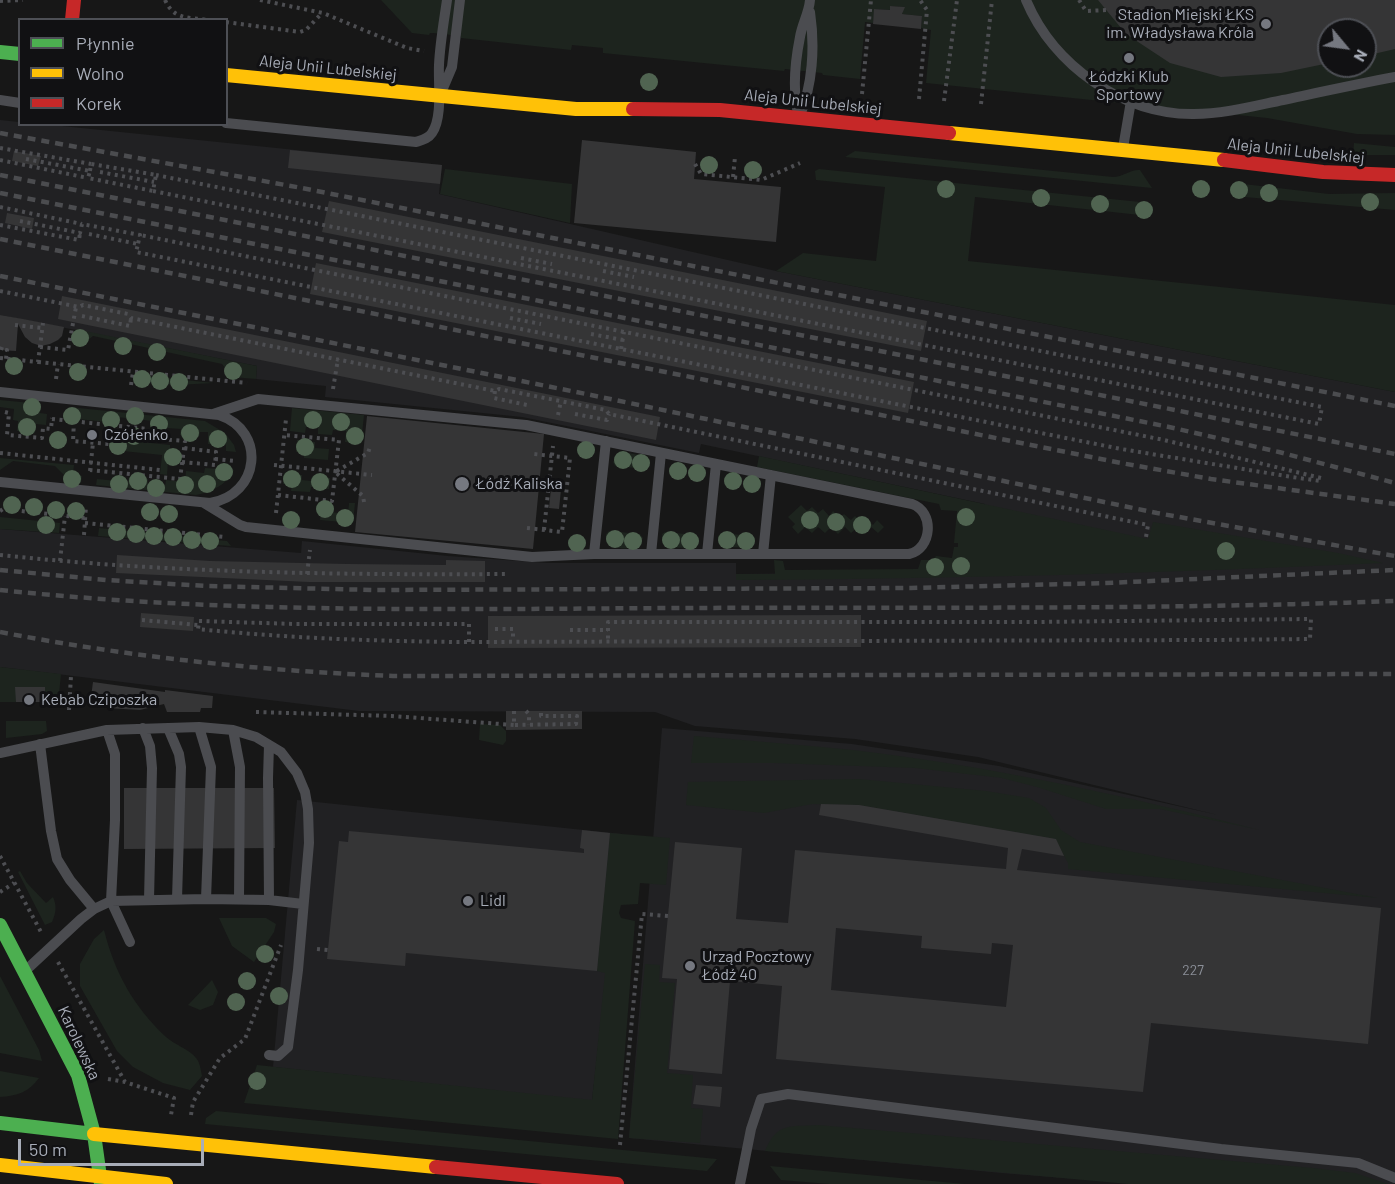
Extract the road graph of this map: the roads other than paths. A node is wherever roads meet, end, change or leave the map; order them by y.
1 (74, 0) edge
2 (447, 0) edge
3 (460, 0) edge
4 (1026, 0) edge
5 (810, 4) edge
6 (72, 18) edge
7 (0, 52) edge
8 (18, 54) edge
9 (228, 75) edge
10 (1395, 77) edge
11 (440, 96) junction
12 (0, 100) edge
13 (1131, 101) junction
14 (18, 103) edge
15 (799, 118) junction
16 (228, 123) edge
17 (1123, 150) junction
18 (1395, 175) edge
19 (0, 392) edge
20 (213, 414) junction
21 (606, 441) junction
22 (661, 453) junction
23 (716, 464) junction
24 (771, 475) junction
25 (0, 482) edge
26 (204, 503) junction
27 (594, 554) junction
28 (651, 554) junction
29 (707, 554) junction
30 (763, 554) junction
31 (199, 727) junction
32 (143, 728) junction
33 (168, 728) junction
34 (107, 730) junction
35 (233, 730) junction
36 (40, 744) junction
37 (269, 745) junction
38 (0, 753) edge
39 (177, 899) junction
40 (206, 899) junction
41 (239, 899) junction
42 (149, 900) junction
43 (269, 900) junction
44 (111, 901) junction
45 (303, 904) junction
46 (93, 909) junction
47 (0, 925) edge
48 (130, 942) dead end
49 (25, 971) junction
50 (269, 1055) dead end
51 (0, 1123) edge
52 (94, 1134) junction
53 (0, 1165) edge
54 (1395, 1178) edge
55 (100, 1184) edge
56 (166, 1184) edge
57 (617, 1184) edge
58 (740, 1184) edge

1 - 6 street
2 - 11 lane
3 - 11 lane
4 - 13 lane
5 - 15 lane
7 - 8 street
9 - 11 street, Aleja Unii Lubelskiej
10 - 13 lane
11 - 15 street, Aleja Unii Lubelskiej
11 - 16 lane
12 - 14 lane
13 - 17 lane
15 - 17 street, Aleja Unii Lubelskiej
17 - 18 street, Aleja Unii Lubelskiej
19 - 20 lane
20 - 21 lane
20 - 26 lane
21 - 22 lane
21 - 27 lane
22 - 23 lane
22 - 28 lane
23 - 24 lane
23 - 29 lane
24 - 30 lane
24 - 30 lane
25 - 26 lane
26 - 27 lane
27 - 28 lane
28 - 29 lane
29 - 30 lane
31 - 33 lane
31 - 35 lane
31 - 40 lane
32 - 33 lane
32 - 34 lane
32 - 42 lane
33 - 39 lane
34 - 36 lane
34 - 44 lane
35 - 37 lane
35 - 41 lane
36 - 38 lane
36 - 46 lane
37 - 43 lane
37 - 45 lane
39 - 40 lane
39 - 42 lane
40 - 41 lane
41 - 43 lane
42 - 44 lane
43 - 45 lane
44 - 46 lane
44 - 48 lane
45 - 50 lane
46 - 49 lane
47 - 49 street, Karolewska
49 - 52 street, Karolewska
51 - 52 street
52 - 55 street, Karolewska
52 - 57 street
53 - 56 street, bridge
54 - 58 lane

